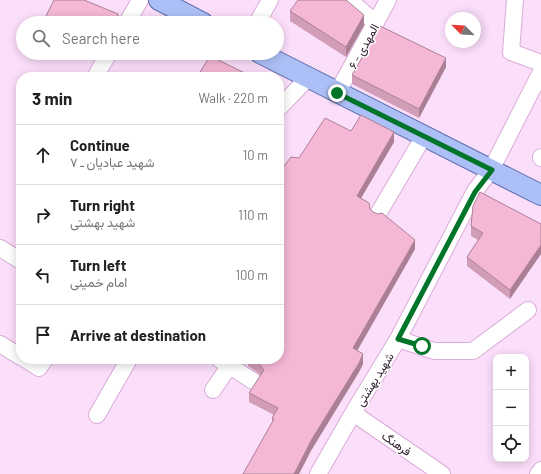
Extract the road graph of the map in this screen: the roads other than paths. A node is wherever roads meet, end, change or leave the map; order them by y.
1 (140, 0) edge
2 (159, 0) edge
3 (270, 0) edge
4 (349, 0) edge
5 (388, 0) edge
6 (515, 0) edge
7 (131, 16) edge
8 (190, 16) edge
9 (261, 16) edge
10 (376, 22) junction
11 (106, 60) edge
12 (273, 60) edge
13 (541, 64) edge
14 (98, 72) edge
15 (541, 72) edge
16 (308, 78) junction
17 (337, 93) junction
18 (284, 103) edge
19 (424, 136) junction
20 (492, 170) junction
21 (541, 195) edge
22 (378, 214) edge
23 (0, 248) edge
24 (16, 258) edge
25 (528, 310) dead end
26 (398, 339) junction
27 (0, 344) edge
28 (16, 353) edge
29 (33, 364) edge
30 (42, 364) edge
31 (126, 364) edge
32 (223, 364) edge
33 (227, 364) edge
34 (253, 381) dead end
35 (213, 390) dead end
36 (353, 413) junction
37 (97, 415) dead end
38 (541, 470) edge
39 (318, 474) edge
40 (442, 474) edge
41 (538, 474) edge

1 - 7 street
2 - 8 main road
3 - 9 street
4 - 10 street
5 - 10 street, المهدی - ۶
6 - 13 street
10 - 17 street, المهدی - ۶
11 - 14 street
12 - 16 main road
15 - 20 street, شهید بهشتی
16 - 17 main road
16 - 18 street
17 - 19 main road
19 - 20 main road
19 - 22 street
20 - 21 main road
20 - 26 street, شهید بهشتی
23 - 24 street
25 - 26 street
26 - 36 street, شهید بهشتی
27 - 28 street
29 - 30 street
31 - 37 street
32 - 35 street
33 - 34 street
36 - 39 street, شهید بهشتی
36 - 40 street, فرهنگ
38 - 41 street

